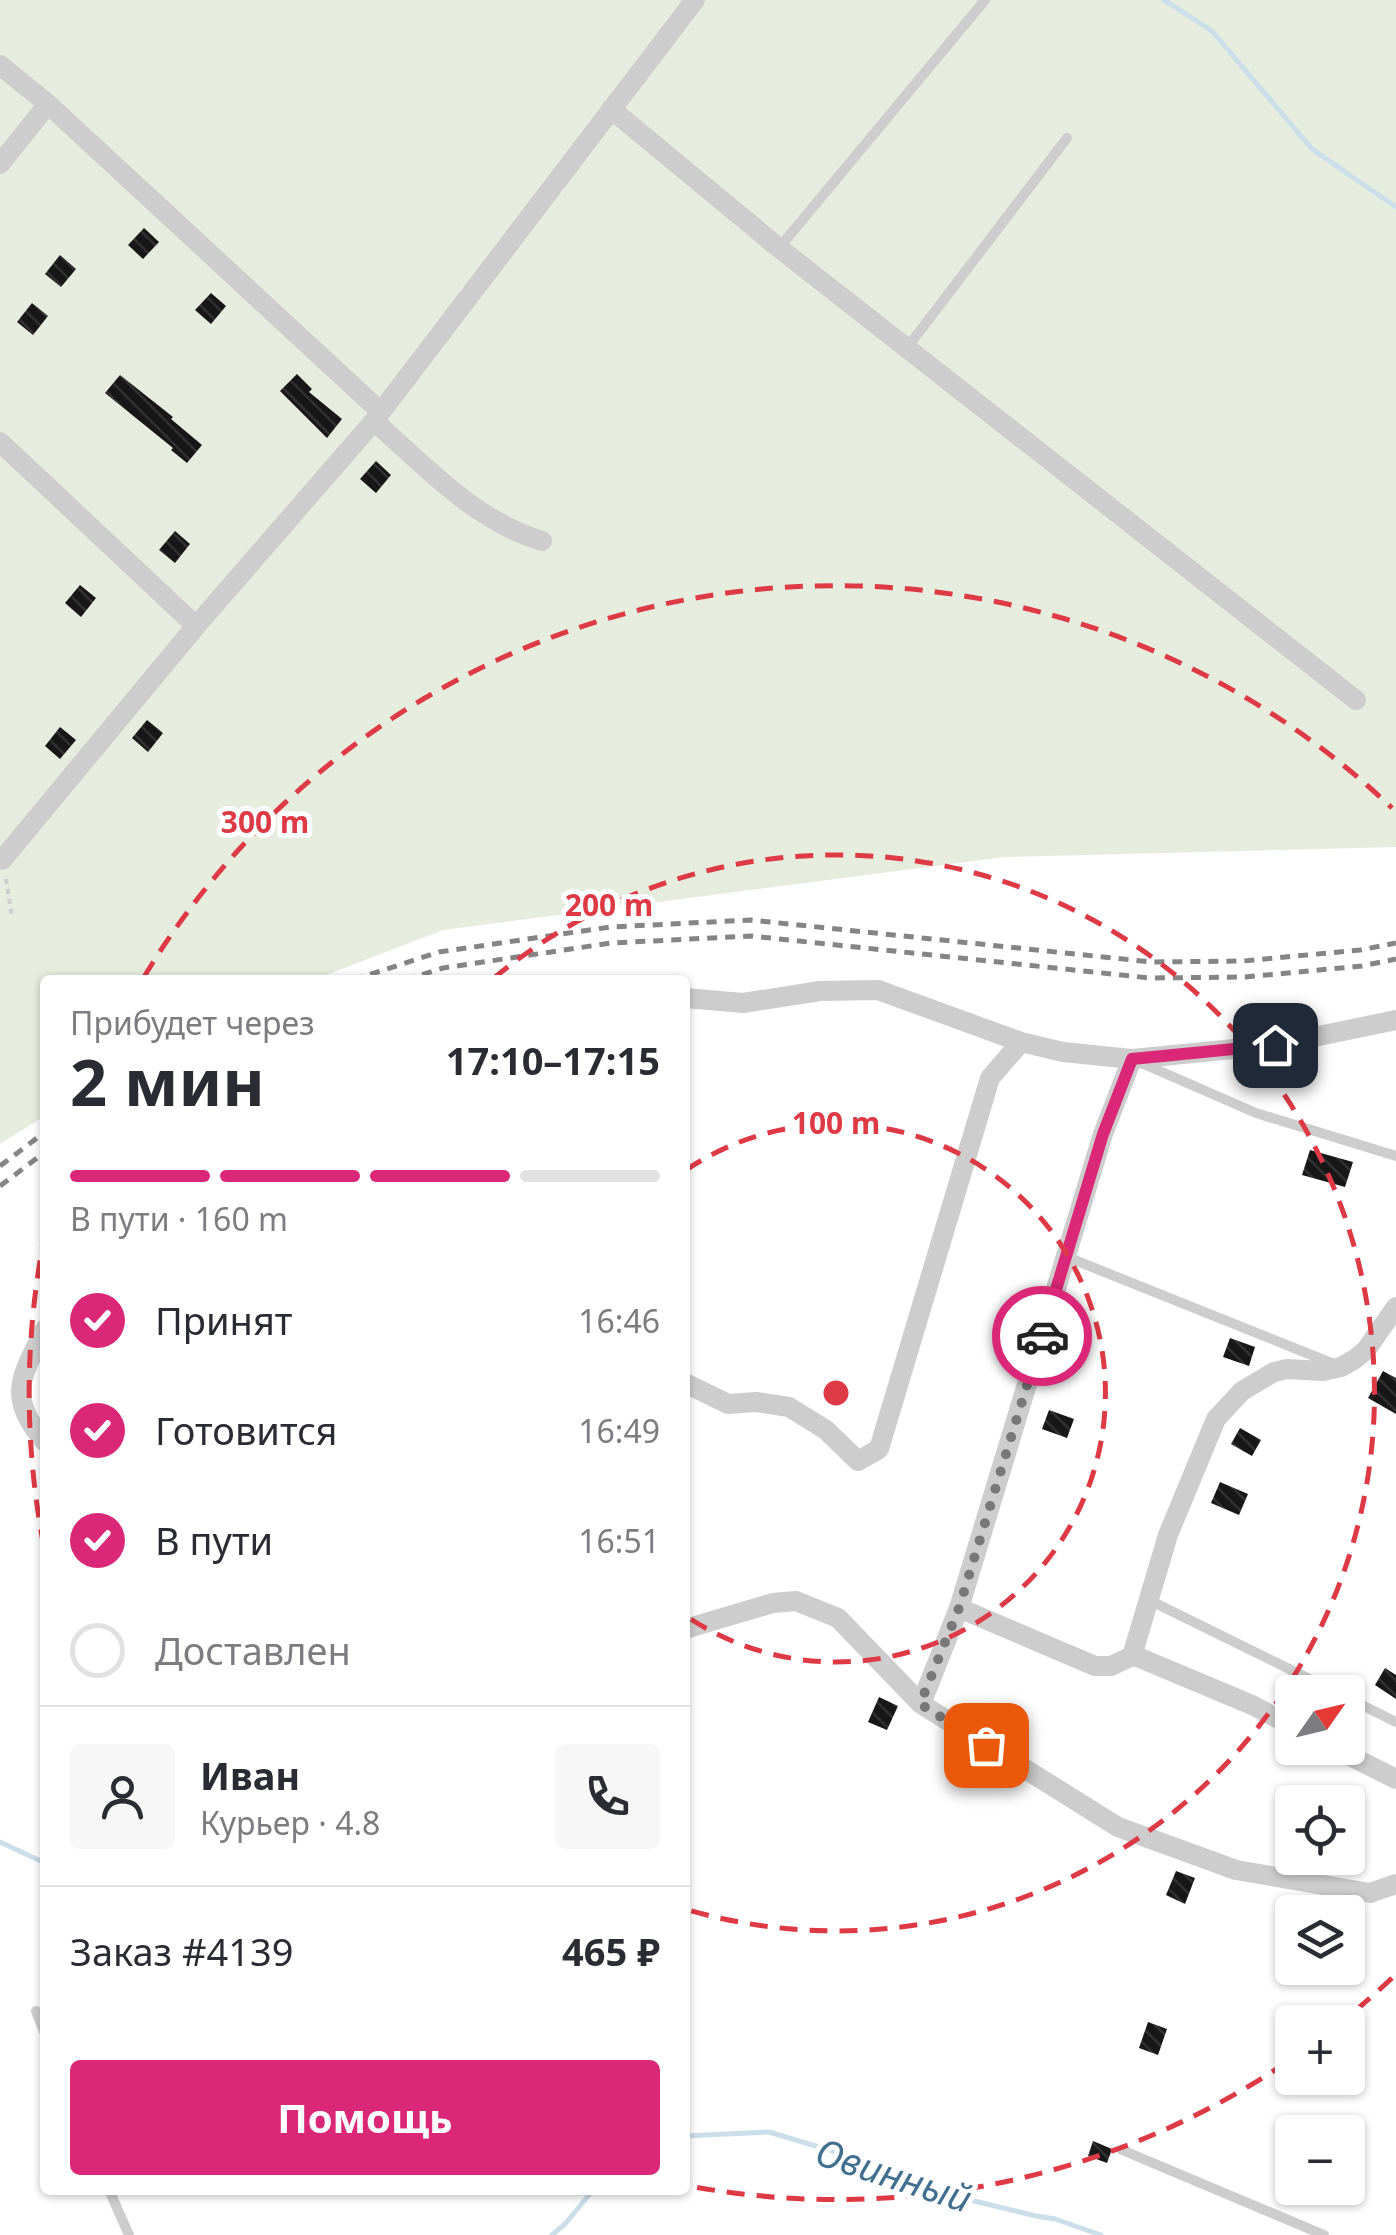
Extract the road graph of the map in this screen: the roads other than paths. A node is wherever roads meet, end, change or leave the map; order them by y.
1 (695, 0) edge
2 (984, 0) edge
3 (0, 65) edge
4 (48, 104) junction
5 (611, 109) junction
6 (1068, 138) dead end
7 (0, 164) edge
8 (779, 248) junction
9 (906, 348) junction
10 (377, 417) junction
11 (0, 442) edge
12 (542, 541) dead end
13 (196, 626) junction
14 (1356, 700) dead end
15 (1, 859) edge
16 (690, 998) edge
17 (1396, 1020) edge
18 (1021, 1042) junction
19 (1132, 1059) junction
20 (1396, 1156) edge
21 (1066, 1256) junction
22 (1396, 1307) edge
23 (40, 1339) edge
24 (1341, 1367) junction
25 (690, 1385) edge
26 (40, 1436) edge
27 (1149, 1600) junction
28 (959, 1608) junction
29 (690, 1628) edge
30 (1132, 1656) junction
31 (1301, 1675) edge
32 (920, 1704) junction
33 (1365, 1706) edge
34 (1275, 1717) edge
35 (1396, 1722) edge
36 (1365, 1764) edge
37 (1396, 1780) edge
38 (1396, 1884) edge
39 (36, 2010) dead end
40 (40, 2021) edge
41 (1122, 2150) dead end
42 (111, 2195) edge
43 (129, 2235) edge
44 (1324, 2235) edge

1 - 5 street
2 - 8 lane
3 - 4 street
4 - 7 street
4 - 10 street
5 - 8 street
5 - 10 street
6 - 9 lane
8 - 9 street
9 - 14 street
10 - 12 street
10 - 13 street
11 - 13 street
13 - 15 street
16 - 18 street
17 - 19 street
18 - 19 street
18 - 25 street
19 - 20 lane
19 - 21 street
21 - 24 lane
21 - 28 street
22 - 24 street
23 - 26 street
24 - 27 street
27 - 30 street
27 - 31 lane
28 - 30 street
28 - 32 street
29 - 32 street
30 - 34 street
32 - 38 street
33 - 35 lane
36 - 37 street
39 - 40 lane
41 - 44 lane
42 - 43 lane

